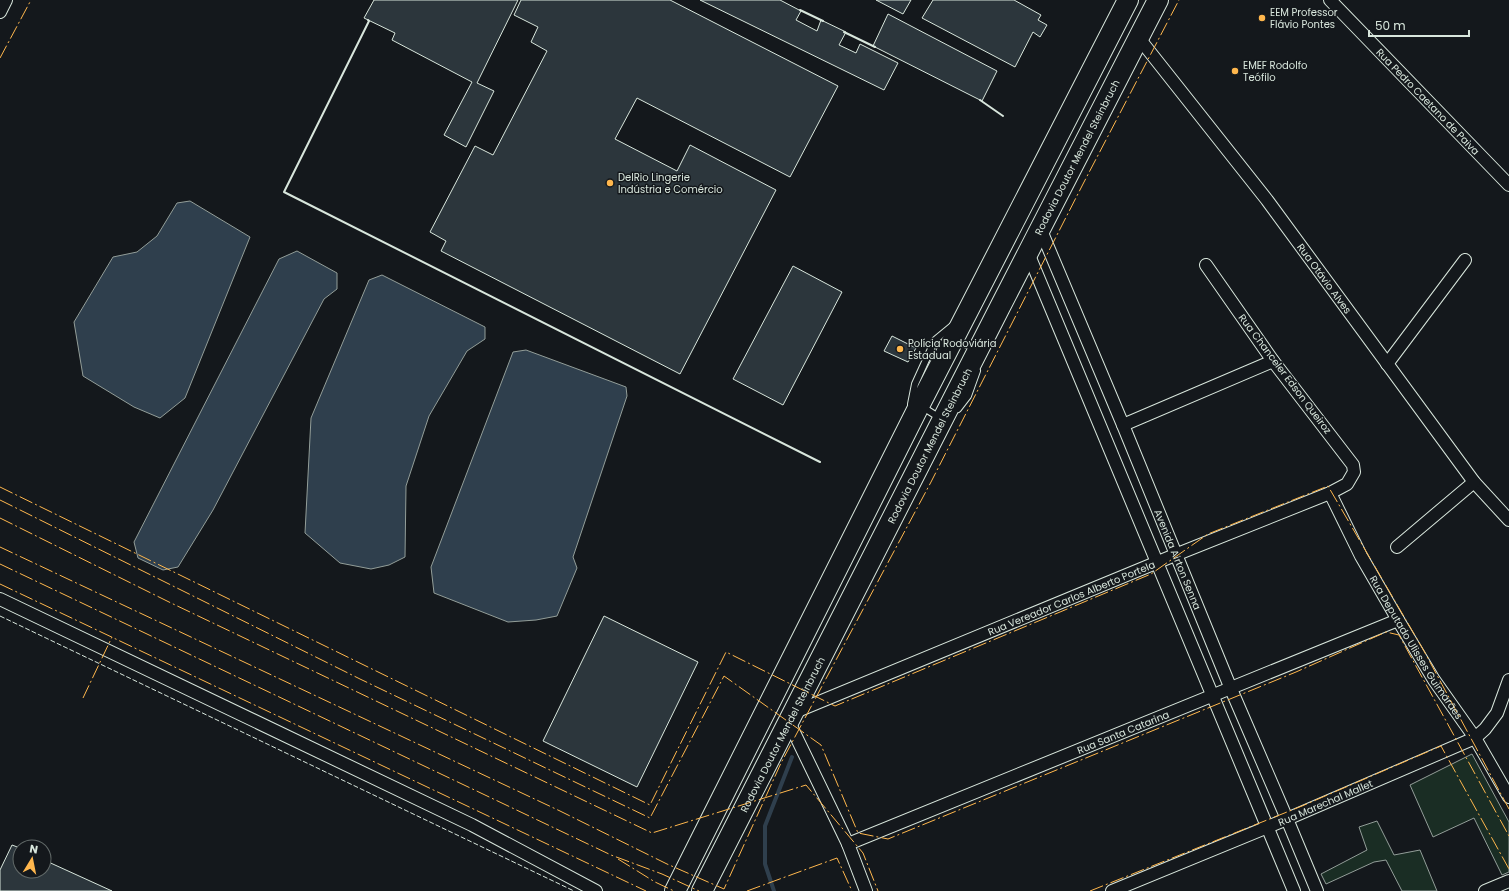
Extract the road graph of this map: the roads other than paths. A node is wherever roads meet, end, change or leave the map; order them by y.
1 (6, 0) edge
2 (1128, 0) edge
3 (1158, 0) edge
4 (1330, 0) edge
5 (0, 12) edge
6 (1138, 37) junction
7 (1509, 185) edge
8 (1040, 228) junction
9 (1028, 253) junction
10 (1465, 260) dead end
11 (1206, 265) dead end
12 (968, 314) junction
13 (954, 339) junction
14 (978, 350) junction
15 (1273, 361) junction
16 (1387, 364) junction
17 (919, 406) junction
18 (943, 420) junction
19 (1123, 425) junction
20 (908, 430) junction
21 (1133, 451) junction
22 (1114, 460) junction
23 (1474, 482) junction
24 (1347, 484) joint
25 (1330, 493) junction
26 (1509, 520) edge
27 (1397, 547) dead end
28 (1175, 555) junction
29 (1158, 563) junction
30 (0, 599) edge
31 (1398, 620) junction
32 (1509, 680) edge
33 (1231, 690) junction
34 (1214, 696) junction
35 (792, 717) junction
36 (1475, 738) junction
37 (1509, 797) edge
38 (1287, 819) junction
39 (1267, 827) junction
40 (848, 844) junction
41 (1509, 881) edge
42 (596, 891) edge
43 (674, 891) edge
44 (702, 891) edge
45 (866, 891) edge
46 (1112, 891) edge
47 (1294, 891) edge
48 (1317, 891) edge
49 (1485, 891) edge

1 - 5 street
2 - 12 highway
3 - 6 highway, Rodovia Doutor Mendel Steinbruch
4 - 7 street, Rua Pedro Caetano de Paiva
6 - 8 highway, Rodovia Doutor Mendel Steinbruch
6 - 16 street, Rua Otávio Alves
8 - 9 highway, Rodovia Doutor Mendel Steinbruch
8 - 19 street, Avenida Airton Senna
9 - 14 highway, Rodovia Doutor Mendel Steinbruch
9 - 22 street, Avenida Airton Senna
10 - 16 street
11 - 15 street, Rua Chanceler Edson Queiroz
12 - 13 highway
12 - 20 lane
13 - 14 lane
13 - 17 highway
14 - 18 highway, Rodovia Doutor Mendel Steinbruch
15 - 19 street
15 - 24 street, Rua Chanceler Edson Queiroz
16 - 23 street, Rua Otávio Alves
17 - 18 lane
17 - 20 highway
18 - 35 highway, Rodovia Doutor Mendel Steinbruch
19 - 21 street, Avenida Airton Senna
20 - 43 highway
21 - 22 street
21 - 28 street, Avenida Airton Senna
22 - 29 street, Avenida Airton Senna
23 - 26 street, Rua Otávio Alves
23 - 27 street
24 - 25 street, Rua Vereador Carlos Alberto Portela
25 - 28 street, Rua Vereador Carlos Alberto Portela
25 - 31 street, Rua Deputado Ulisses Guimarães
28 - 29 street, Rua Vereador Carlos Alberto Portela
28 - 33 street, Avenida Airton Senna
29 - 34 street, Avenida Airton Senna
29 - 35 street, Rua Vereador Carlos Alberto Portela
30 - 42 street
31 - 33 street, Rua Santa Catarina
31 - 36 street, Rua Deputado Ulisses Guimarães
32 - 36 street, Rua Marechal Mallet
33 - 34 street, Rua Santa Catarina
33 - 38 street, Avenida Airton Senna
34 - 39 street, Avenida Airton Senna
34 - 40 street, Rua Santa Catarina
35 - 40 street
35 - 44 highway, Rodovia Doutor Mendel Steinbruch
36 - 37 street, Rua Deputado Ulisses Guimarães
36 - 38 street, Rua Marechal Mallet
38 - 39 street, Rua Marechal Mallet
38 - 48 street, Avenida Airton Senna
39 - 46 street, Rua Marechal Mallet
39 - 47 street, Avenida Airton Senna
40 - 45 street
41 - 49 street

